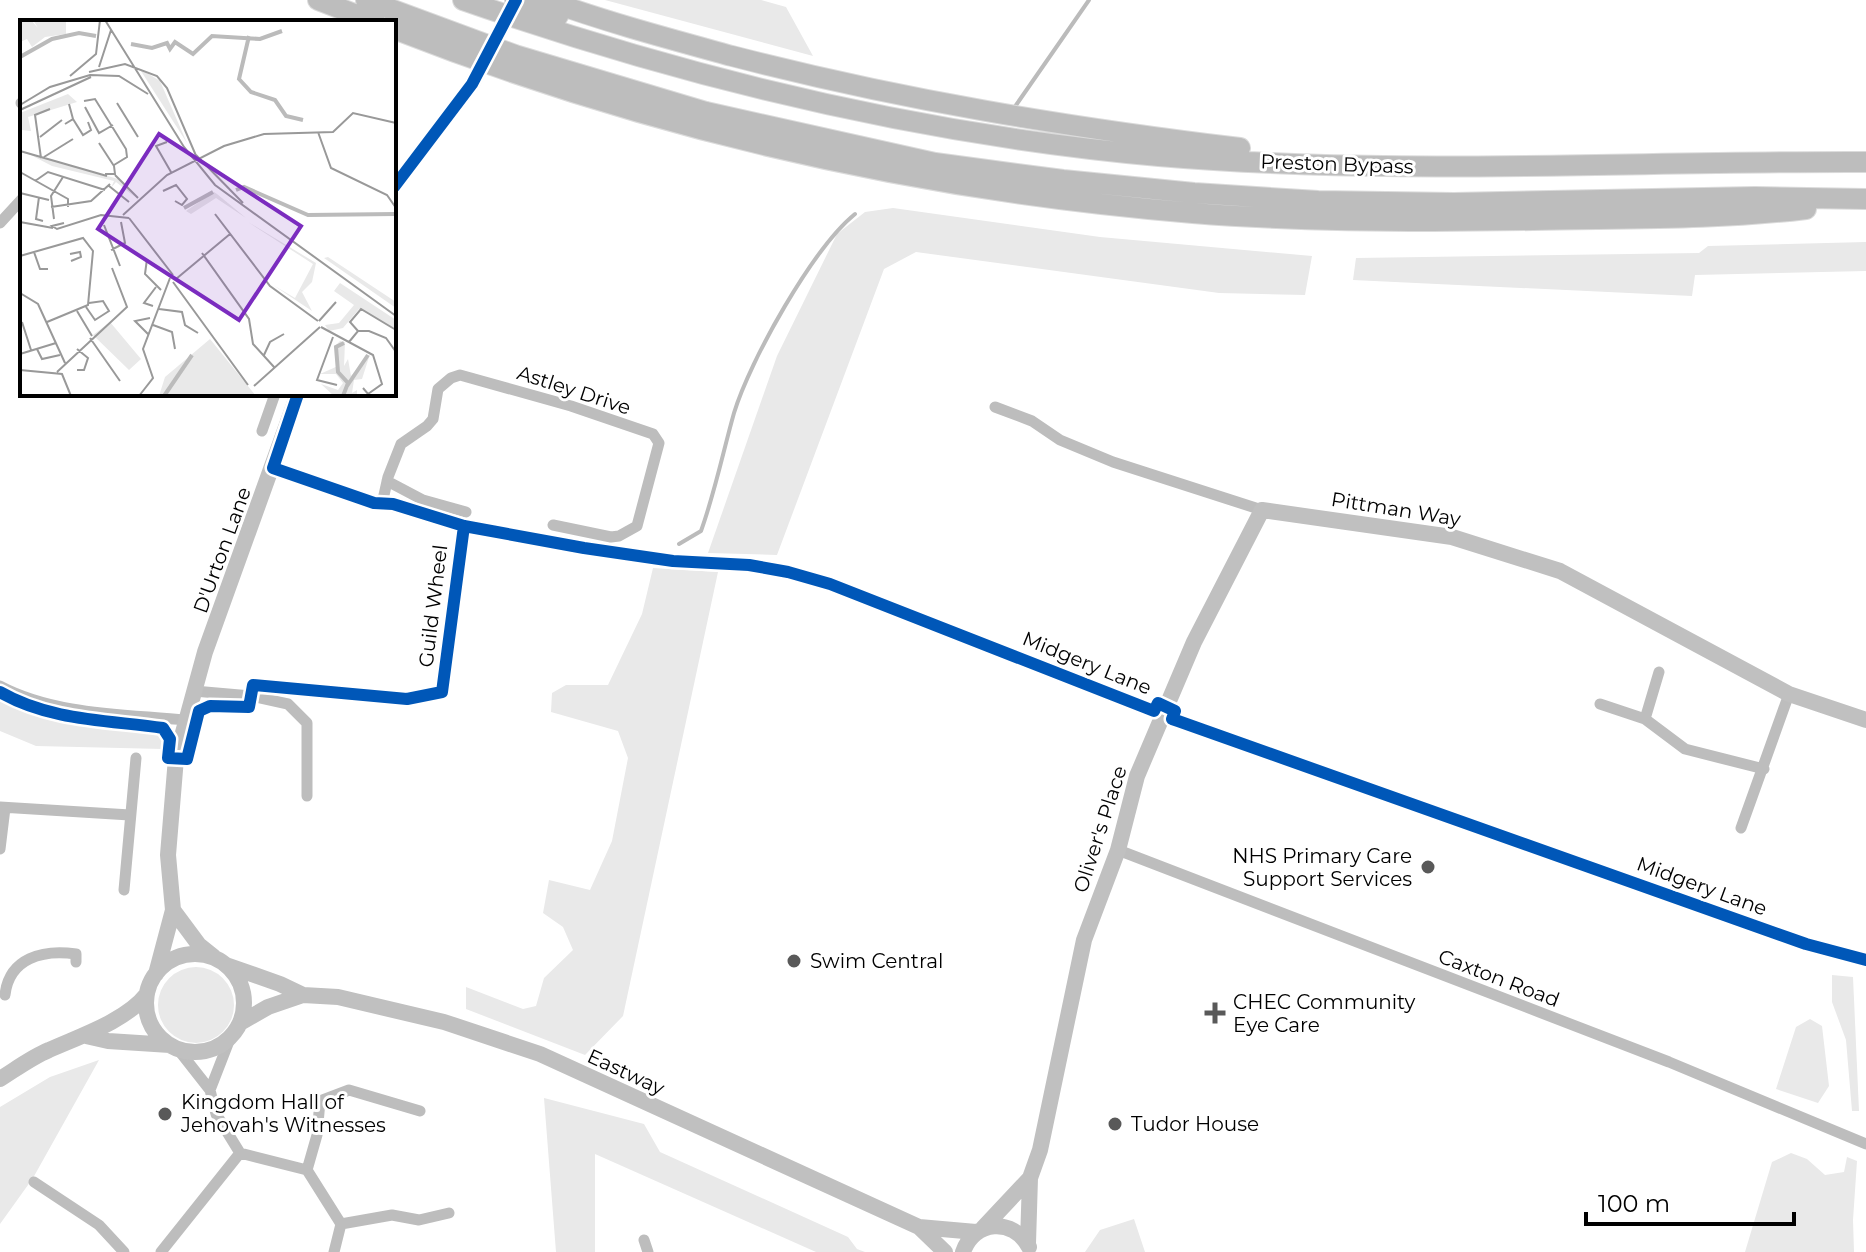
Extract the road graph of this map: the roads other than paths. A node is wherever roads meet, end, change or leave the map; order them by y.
1 (318, 0) edge
2 (366, 0) edge
3 (463, 0) edge
4 (515, 0) edge
5 (546, 0) edge
6 (370, 20) edge
7 (396, 30) edge
8 (812, 100) junction
9 (1866, 162) edge
10 (1395, 166) junction
11 (396, 184) edge
12 (1866, 200) edge
13 (20, 201) edge
14 (0, 223) edge
15 (274, 396) edge
16 (297, 396) edge
17 (995, 407) dead end
18 (262, 431) dead end
19 (273, 468) junction
20 (387, 481) junction
21 (382, 504) junction
22 (399, 507) dead end
23 (1262, 510) junction
24 (466, 512) dead end
25 (553, 525) dead end
26 (1659, 672) dead end
27 (0, 686) edge
28 (194, 691) junction
29 (1789, 694) junction
30 (1600, 704) dead end
31 (1645, 719) junction
32 (185, 720) junction
33 (1866, 720) edge
34 (136, 758) dead end
35 (1764, 769) junction
36 (307, 796) dead end
37 (3, 807) edge
38 (130, 815) junction
39 (1741, 828) dead end
40 (0, 849) edge
41 (1118, 850) junction
42 (124, 890) dead end
43 (173, 910) junction
44 (76, 962) dead end
45 (221, 962) junction
46 (156, 974) junction
47 (4, 976) edge
48 (147, 994) junction
49 (5, 995) dead end
50 (303, 995) junction
51 (236, 1029) junction
52 (86, 1036) junction
53 (173, 1046) junction
54 (0, 1079) edge
55 (210, 1090) junction
56 (420, 1111) dead end
57 (1866, 1144) edge
58 (240, 1153) junction
59 (307, 1170) junction
60 (1030, 1178) junction
61 (34, 1182) dead end
62 (449, 1213) dead end
63 (341, 1224) junction
64 (919, 1227) junction
65 (979, 1230) junction
66 (1031, 1250) edge
67 (124, 1252) edge
68 (161, 1252) edge
69 (334, 1252) edge
70 (945, 1252) edge
71 (963, 1252) edge

1 - 6 highway
2 - 12 highway
3 - 8 highway
4 - 8 highway
4 - 11 street, bridge
5 - 10 highway
7 - 12 highway
8 - 10 highway, Preston Bypass
9 - 10 highway, Preston Bypass
13 - 14 street
15 - 18 street
16 - 19 street, D'Urton Lane
17 - 23 street, Pittman Way
19 - 21 street
19 - 28 street, D'Urton Lane
20 - 21 street, Astley Drive
20 - 24 street
20 - 25 street, Astley Drive
21 - 22 street
23 - 29 street, Pittman Way
23 - 41 street, Oliver's Place
26 - 31 street
27 - 32 street
28 - 32 street, D'Urton Lane
28 - 36 street
29 - 33 street, Pittman Way
29 - 35 street
30 - 31 street
31 - 35 street
32 - 43 street, D'Urton Lane
34 - 38 street
35 - 39 street
37 - 38 street
37 - 40 street
38 - 42 street
41 - 57 street, Caxton Road
41 - 60 street, Oliver's Place
43 - 45 street
43 - 46 street, D'Urton Lane
44 - 47 street
45 - 46 street
45 - 50 street, Eastway
45 - 51 street
46 - 48 street
47 - 49 street
48 - 52 street
48 - 53 street
50 - 51 street, Eastway
50 - 64 street, Eastway
51 - 53 street
51 - 55 street
52 - 53 street
52 - 54 street
53 - 55 street
55 - 58 street
56 - 59 street
58 - 59 street
58 - 68 street
59 - 63 street
60 - 65 street, Oliver's Place
60 - 66 street, Oliver's Place
61 - 67 street
62 - 63 street
63 - 69 street
64 - 65 street, Eastway
64 - 70 street, Eastway
65 - 66 street, Eastway
65 - 71 street, Oliver's Place

